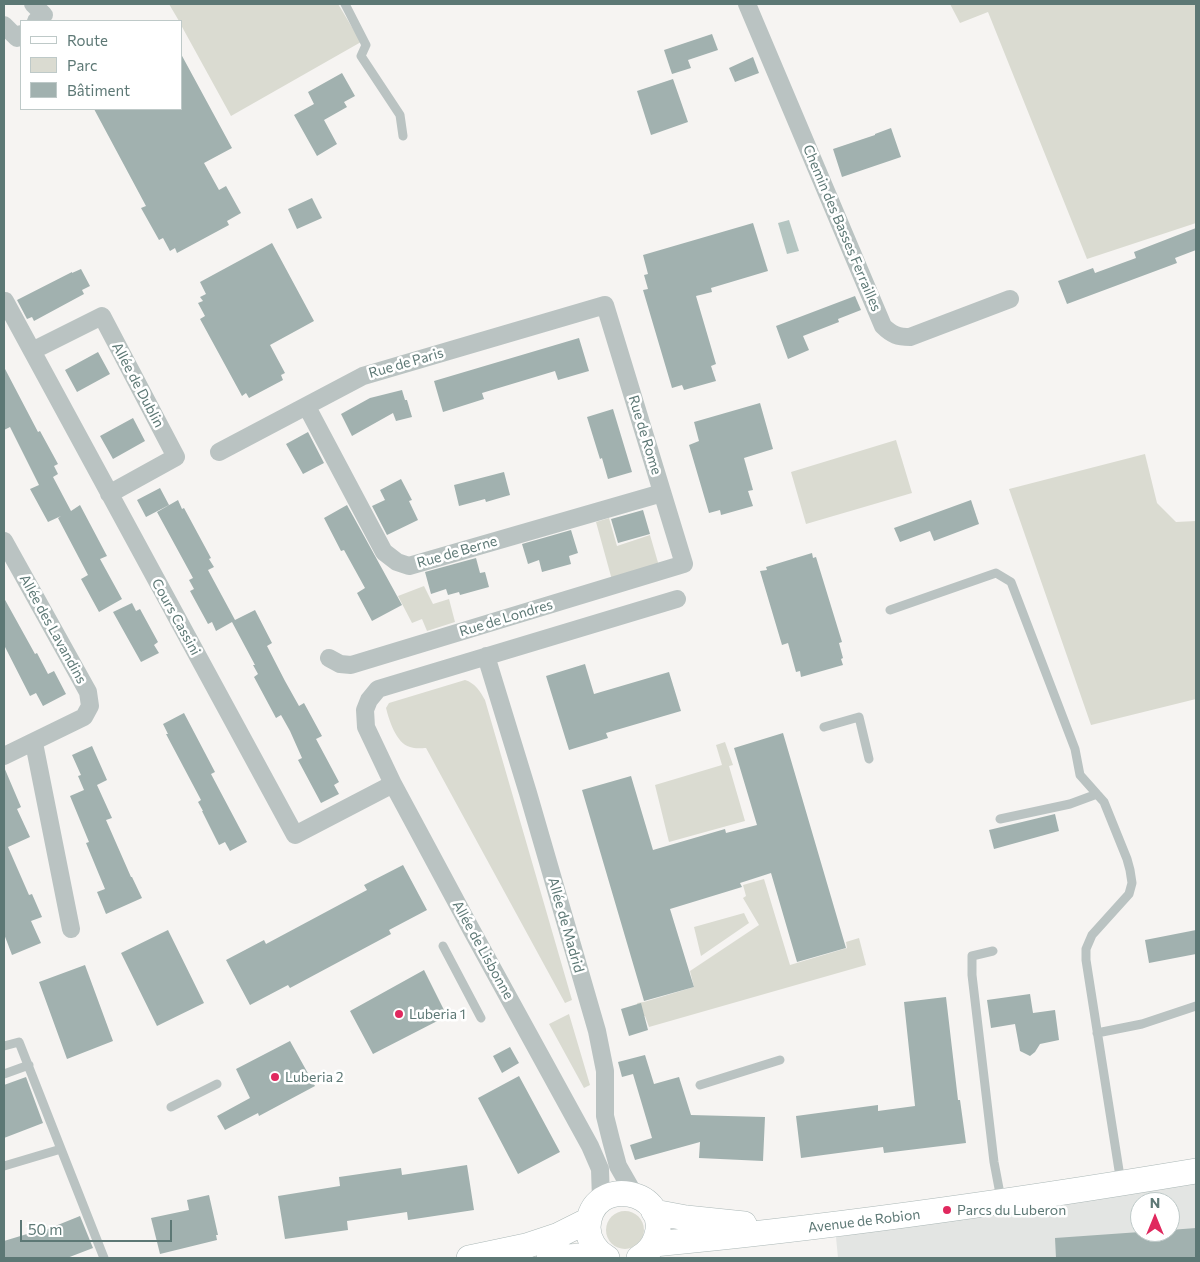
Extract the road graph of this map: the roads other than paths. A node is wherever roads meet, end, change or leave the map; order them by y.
1 (34, 4) edge
2 (345, 4) edge
3 (747, 4) edge
4 (37, 20) edge
5 (4, 25) edge
6 (20, 35) edge
7 (403, 136) dead end
8 (1010, 299) dead end
9 (5, 301) edge
10 (605, 305) joint
11 (32, 352) junction
12 (307, 407) junction
13 (219, 452) dead end
14 (662, 493) junction
15 (109, 494) junction
16 (4, 541) edge
17 (684, 564) joint
18 (677, 599) dead end
19 (890, 610) dead end
20 (486, 656) junction
21 (329, 658) dead end
22 (824, 727) dead end
23 (34, 743) junction
24 (4, 756) edge
25 (869, 758) dead end
26 (393, 784) junction
27 (1097, 794) junction
28 (1000, 819) dead end
29 (71, 929) dead end
30 (443, 946) dead end
31 (993, 951) dead end
32 (1196, 1006) edge
33 (481, 1018) dead end
34 (1097, 1033) junction
35 (4, 1046) edge
36 (780, 1060) dead end
37 (29, 1066) junction
38 (4, 1074) edge
39 (217, 1084) dead end
40 (700, 1085) dead end
41 (171, 1107) dead end
42 (61, 1149) junction
43 (4, 1166) edge
44 (1196, 1171) edge
45 (1121, 1183) junction
46 (634, 1194) junction
47 (1002, 1202) junction
48 (595, 1210) junction
49 (654, 1212) junction
50 (799, 1230) junction
51 (647, 1251) edge
52 (604, 1257) edge
53 (104, 1258) edge
54 (469, 1258) edge
55 (549, 1258) edge

1 - 4 street
2 - 7 lane
3 - 8 street, Chemin des Basses Ferrailles
5 - 6 street
9 - 11 street, Cours Cassini
10 - 12 street, Rue de Paris
10 - 14 street, Rue de Rome
11 - 15 street, Cours Cassini
11 - 15 street, Allée de Dublin
12 - 13 street, Rue de Paris
12 - 14 street, Rue de Berne
14 - 17 street, Rue de Rome
15 - 26 street, Cours Cassini
16 - 23 street, Allée des Lavandins
17 - 21 street, Rue de Londres
18 - 20 street
19 - 27 lane
20 - 26 street, Allée de Lisbonne
20 - 46 street, Allée de Madrid
22 - 25 lane
23 - 24 street
23 - 29 street
26 - 48 street, Allée de Lisbonne
27 - 28 lane
27 - 34 lane
30 - 33 lane
31 - 47 lane
32 - 34 lane
34 - 45 lane
35 - 37 lane
36 - 40 lane
37 - 38 lane
37 - 42 lane
39 - 41 lane
42 - 43 lane
42 - 53 lane
44 - 45 main road, Avenue de Robion
45 - 47 main road, Avenue de Robion
46 - 48 main road
46 - 49 main road
47 - 50 main road, Avenue de Robion
48 - 52 main road
48 - 54 main road
49 - 50 main road, Avenue de Robion
49 - 51 main road
50 - 51 main road, Avenue de Robion
52 - 55 main road

